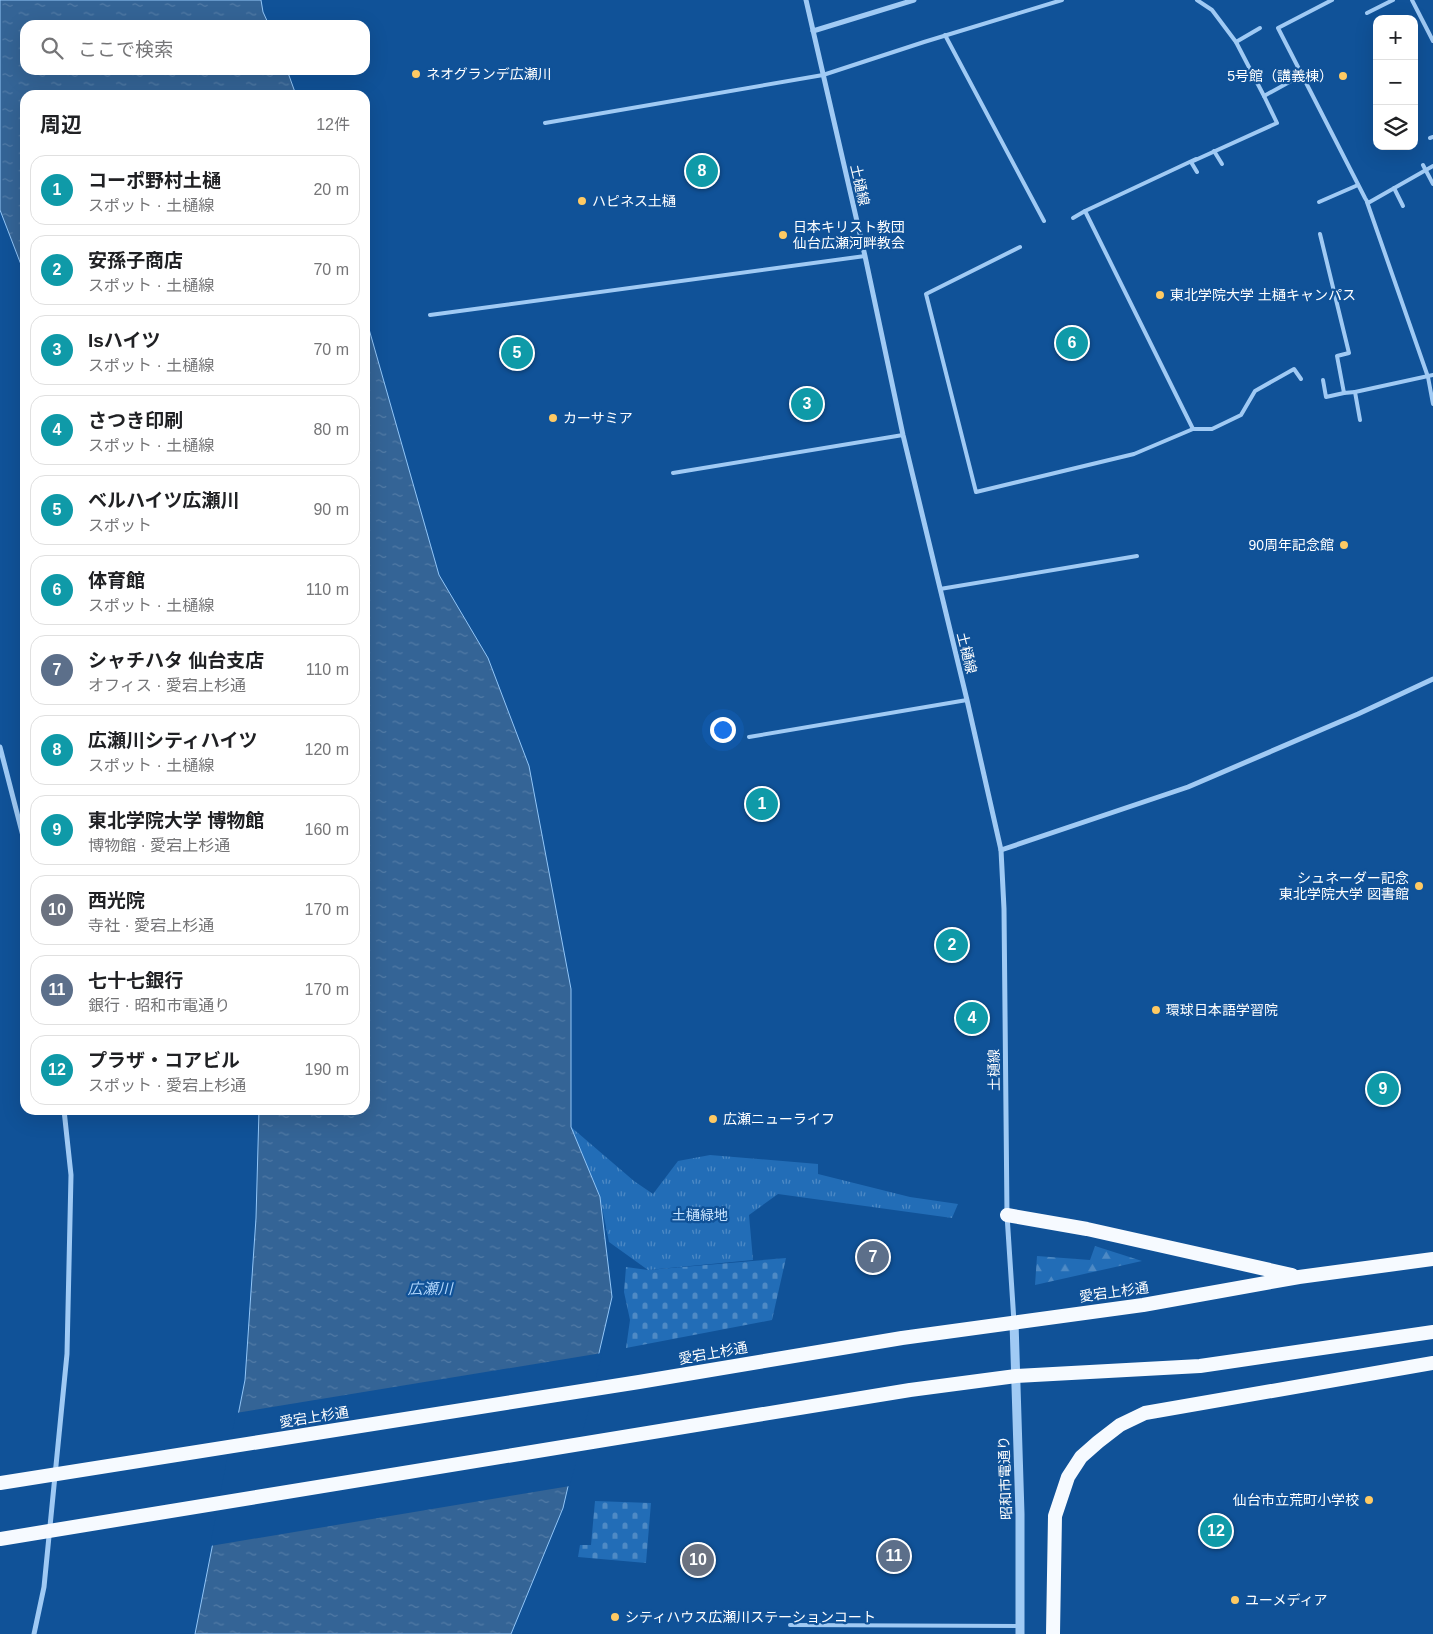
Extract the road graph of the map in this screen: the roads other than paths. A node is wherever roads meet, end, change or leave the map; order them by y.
1 (806, 0) edge
2 (914, 0) edge
3 (1062, 0) edge
4 (1197, 0) edge
5 (1319, 0) edge
6 (1332, 0) edge
7 (1393, 0) edge
8 (1412, 0) edge
9 (1322, 5) junction
10 (1367, 13) dead end
11 (1260, 28) dead end
12 (813, 31) junction
13 (945, 36) junction
14 (1433, 41) edge
15 (1236, 42) junction
16 (1294, 46) dead end
17 (1289, 48) junction
18 (823, 75) junction
19 (1302, 75) junction
20 (1264, 96) junction
21 (545, 123) dead end
22 (1214, 151) junction
23 (1196, 159) junction
24 (1222, 164) dead end
25 (1423, 165) dead end
26 (1433, 166) edge
27 (1425, 171) junction
28 (1197, 172) dead end
29 (1358, 184) junction
30 (1433, 184) edge
31 (1394, 188) junction
32 (1319, 202) dead end
33 (1368, 203) junction
34 (1403, 206) dead end
35 (1086, 211) junction
36 (1073, 218) dead end
37 (1044, 221) dead end
38 (1320, 234) dead end
39 (1020, 247) dead end
40 (865, 256) junction
41 (430, 315) dead end
42 (1433, 375) edge
43 (1428, 377) junction
44 (1301, 379) dead end
45 (1323, 380) dead end
46 (1355, 392) junction
47 (1344, 393) junction
48 (1433, 404) edge
49 (1360, 420) dead end
50 (1193, 429) junction
51 (903, 435) junction
52 (673, 473) dead end
53 (1137, 556) dead end
54 (940, 589) junction
55 (1433, 679) edge
56 (967, 700) junction
57 (749, 737) dead end
58 (0, 747) edge
59 (20, 825) edge
60 (1001, 850) junction
61 (65, 1115) edge
62 (1007, 1215) junction
63 (1433, 1259) edge
64 (1299, 1277) junction
65 (1014, 1322) junction
66 (1433, 1332) edge
67 (1433, 1363) edge
68 (1016, 1376) junction
69 (0, 1483) edge
70 (0, 1538) edge
71 (790, 1625) dead end
72 (1020, 1630) edge
73 (34, 1634) edge
74 (1053, 1634) edge

1 - 12 street, 土樋線
2 - 12 street
3 - 13 lane
4 - 15 lane
5 - 9 lane
6 - 9 lane
7 - 10 lane
8 - 14 lane
9 - 17 lane
11 - 15 lane
12 - 18 street, 土樋線
13 - 18 lane
13 - 37 lane
15 - 20 lane
16 - 17 lane
17 - 19 lane
18 - 21 lane
18 - 40 street, 土樋線
19 - 20 lane
19 - 29 lane
20 - 22 lane
22 - 23 lane
22 - 24 lane
23 - 28 lane
23 - 35 lane
25 - 27 lane
26 - 27 lane
27 - 30 lane
27 - 31 lane
29 - 32 lane
29 - 33 lane
31 - 33 lane
31 - 34 lane
33 - 43 lane
35 - 36 lane
35 - 50 lane
38 - 47 lane
39 - 50 lane
40 - 41 lane
40 - 51 street, 土樋線
42 - 43 lane
43 - 46 lane
43 - 48 lane
44 - 50 lane
45 - 47 lane
46 - 47 lane
46 - 49 lane
51 - 52 lane
51 - 54 street, 土樋線
53 - 54 lane
54 - 56 street, 土樋線
55 - 60 street
56 - 57 lane
56 - 60 street, 土樋線
58 - 59 street
60 - 62 street, 土樋線
61 - 73 street
62 - 64 highway
62 - 65 street, 土樋線
63 - 64 highway, 愛宕上杉通
64 - 65 highway, 愛宕上杉通
65 - 68 street, 昭和市電通り
65 - 69 highway, 愛宕上杉通
66 - 68 highway
67 - 74 highway
68 - 70 highway
68 - 72 street, 昭和市電通り
71 - 72 lane

